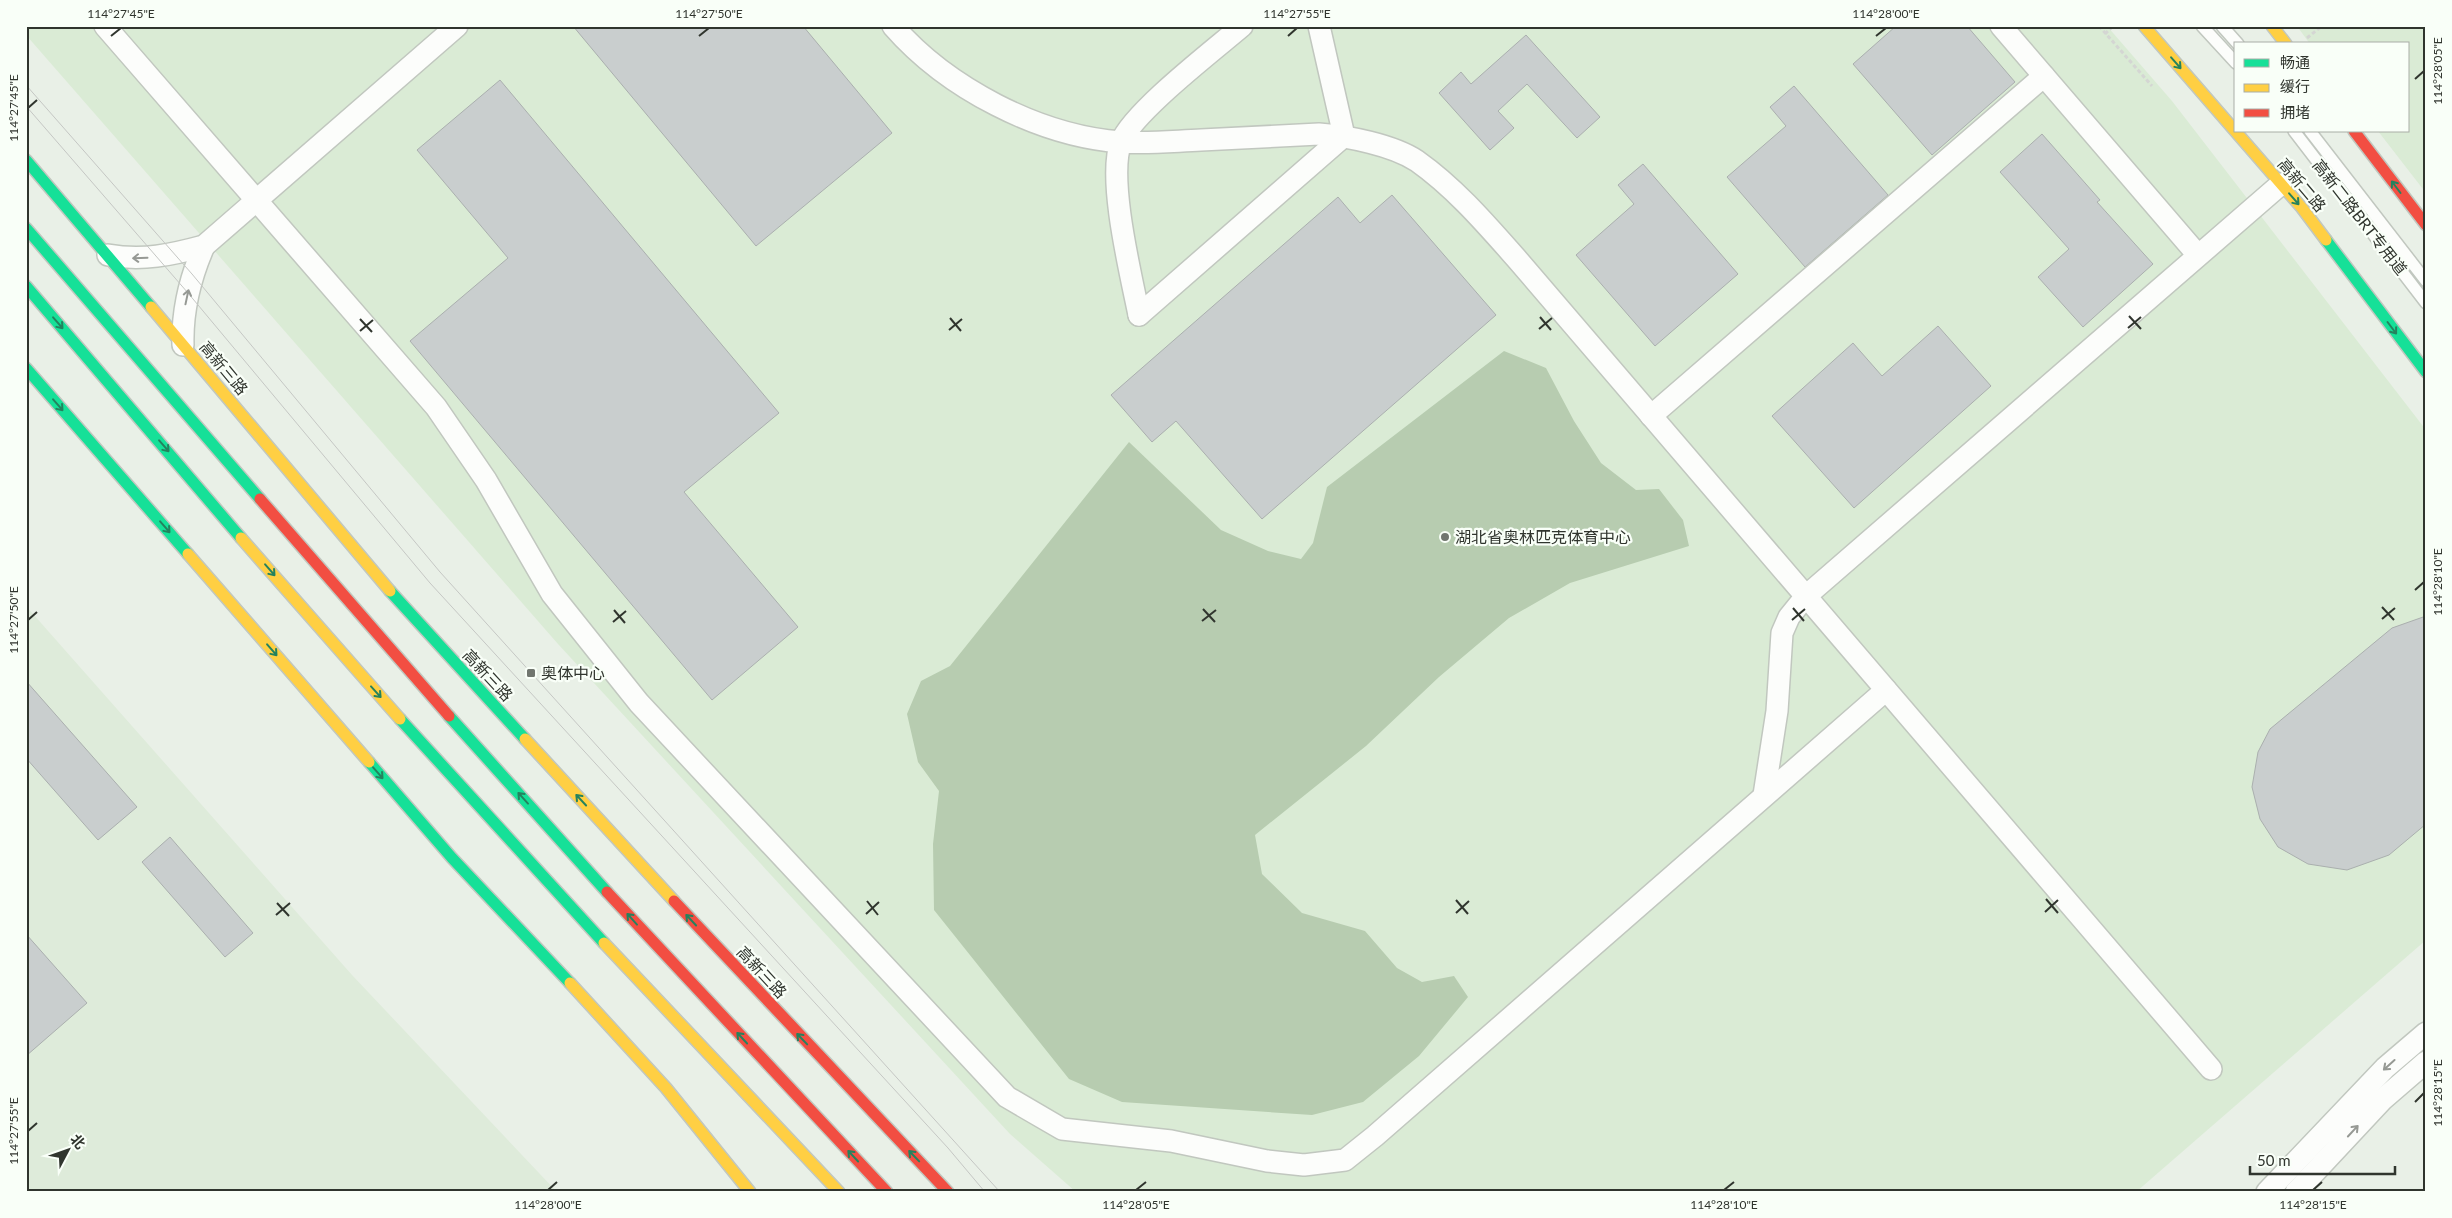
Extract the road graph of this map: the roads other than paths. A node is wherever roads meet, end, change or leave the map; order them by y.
1 (105, 26) edge
2 (457, 26) edge
3 (893, 26) edge
4 (1242, 26) edge
5 (1319, 26) edge
6 (2001, 26) edge
7 (2144, 26) edge
8 (2202, 26) edge
9 (2222, 26) edge
10 (2272, 26) edge
11 (2236, 42) edge
12 (2284, 42) edge
13 (2234, 61) edge
14 (2044, 76) junction
15 (2234, 130) edge
16 (2236, 132) edge
17 (2295, 132) edge
18 (2311, 132) edge
19 (2355, 132) edge
20 (1344, 136) junction
21 (1121, 142) junction
22 (26, 160) edge
23 (2281, 184) junction
24 (256, 200) junction
25 (2426, 225) edge
26 (26, 228) edge
27 (204, 246) junction
28 (2197, 254) junction
29 (108, 255) junction
30 (2426, 281) edge
31 (26, 286) edge
32 (2426, 303) edge
33 (184, 345) junction
34 (26, 368) edge
35 (2426, 372) edge
36 (1651, 416) junction
37 (1806, 596) junction
38 (1886, 690) junction
39 (1764, 795) junction
40 (2426, 1033) edge
41 (2426, 1062) edge
42 (2211, 1069) dead end
43 (706, 1137) junction
44 (720, 1173) dead end
45 (750, 1192) edge
46 (839, 1192) edge
47 (887, 1192) edge
48 (948, 1192) edge
49 (2267, 1192) edge
50 (2296, 1192) edge

1 - 24 street
2 - 24 street
3 - 21 street
4 - 21 street
5 - 20 street
6 - 14 street
7 -> 15 main road, 高新二路
8 - 13 lane
9 - 11 lane
10 - 12 main road
14 - 28 street
14 - 36 street
16 -> 23 main road, 高新二路
17 - 32 lane, 高新二路BRT专用道
18 - 30 lane, 高新二路BRT专用道
25 -> 19 main road
20 - 21 street
20 - 21 street
20 - 36 street
22 - 29 main road, 高新三路
23 - 28 street
23 -> 35 main road, 高新二路
24 - 27 street
24 - 39 street
47 -> 26 main road
27 -> 29 street
33 -> 27 street
28 - 37 street
29 - 33 main road, 高新三路
31 -> 46 main road
48 -> 33 main road, 高新三路
34 -> 43 main road
36 - 37 street
37 - 38 street
37 - 39 street
38 - 39 street
38 - 42 street
40 -> 49 street
50 -> 41 street
43 - 44 main road
43 - 45 main road

